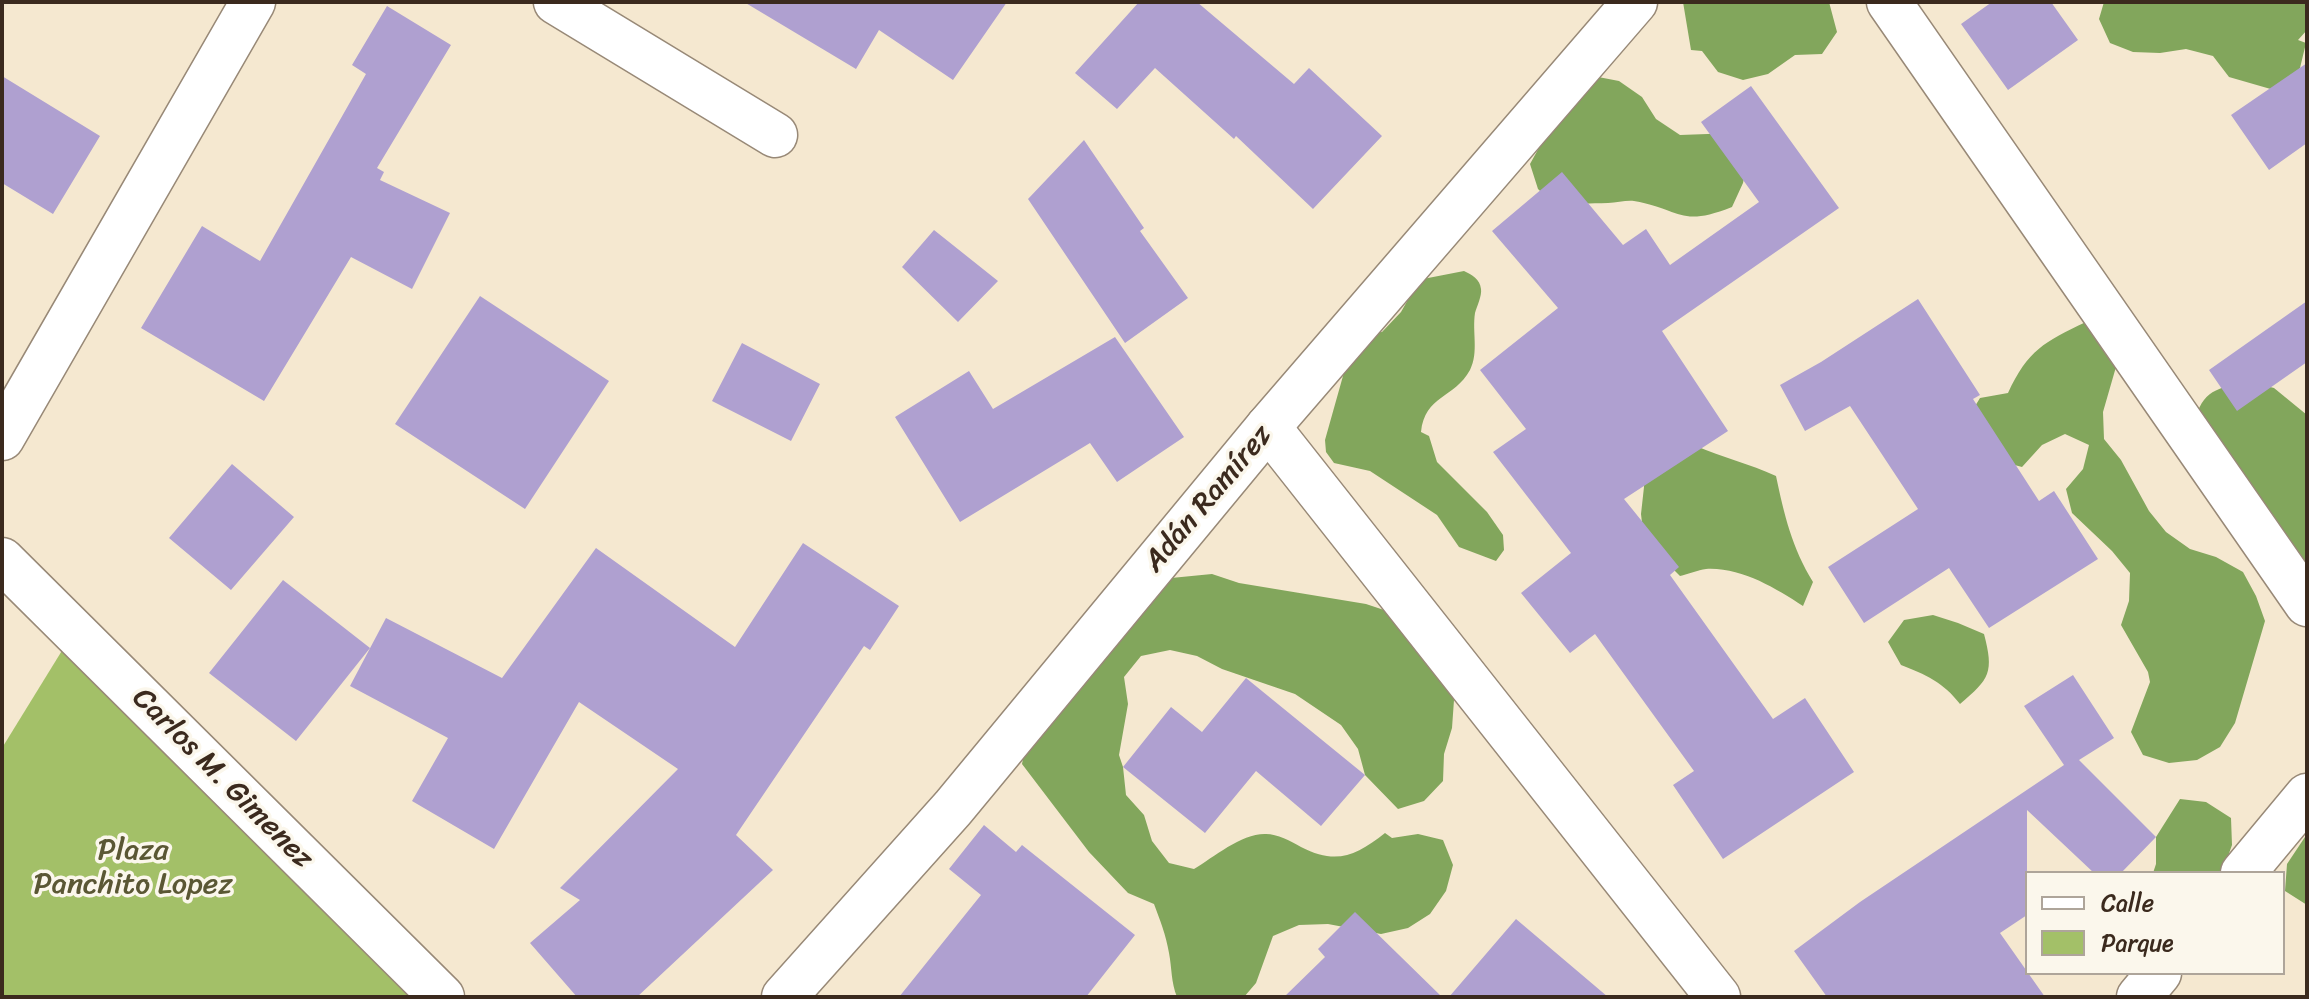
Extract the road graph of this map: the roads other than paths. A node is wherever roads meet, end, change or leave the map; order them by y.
1 (253, 2) edge
2 (556, 2) edge
3 (1635, 2) edge
4 (1889, 2) edge
5 (775, 135) dead end
6 (1268, 427) junction
7 (2, 438) edge
8 (2, 560) edge
9 (2307, 604) edge
10 (2307, 796) edge
11 (2245, 871) edge
12 (2157, 975) edge
13 (442, 997) edge
14 (784, 997) edge
15 (1718, 997) edge
16 (2139, 997) edge

1 - 7 street
2 - 5 street
3 - 6 street, Adán Ramírez
4 - 9 street
6 - 14 street, Adán Ramírez
6 - 15 street
8 - 13 street, Carlos M. Gimenez
10 - 11 street
12 - 16 street

